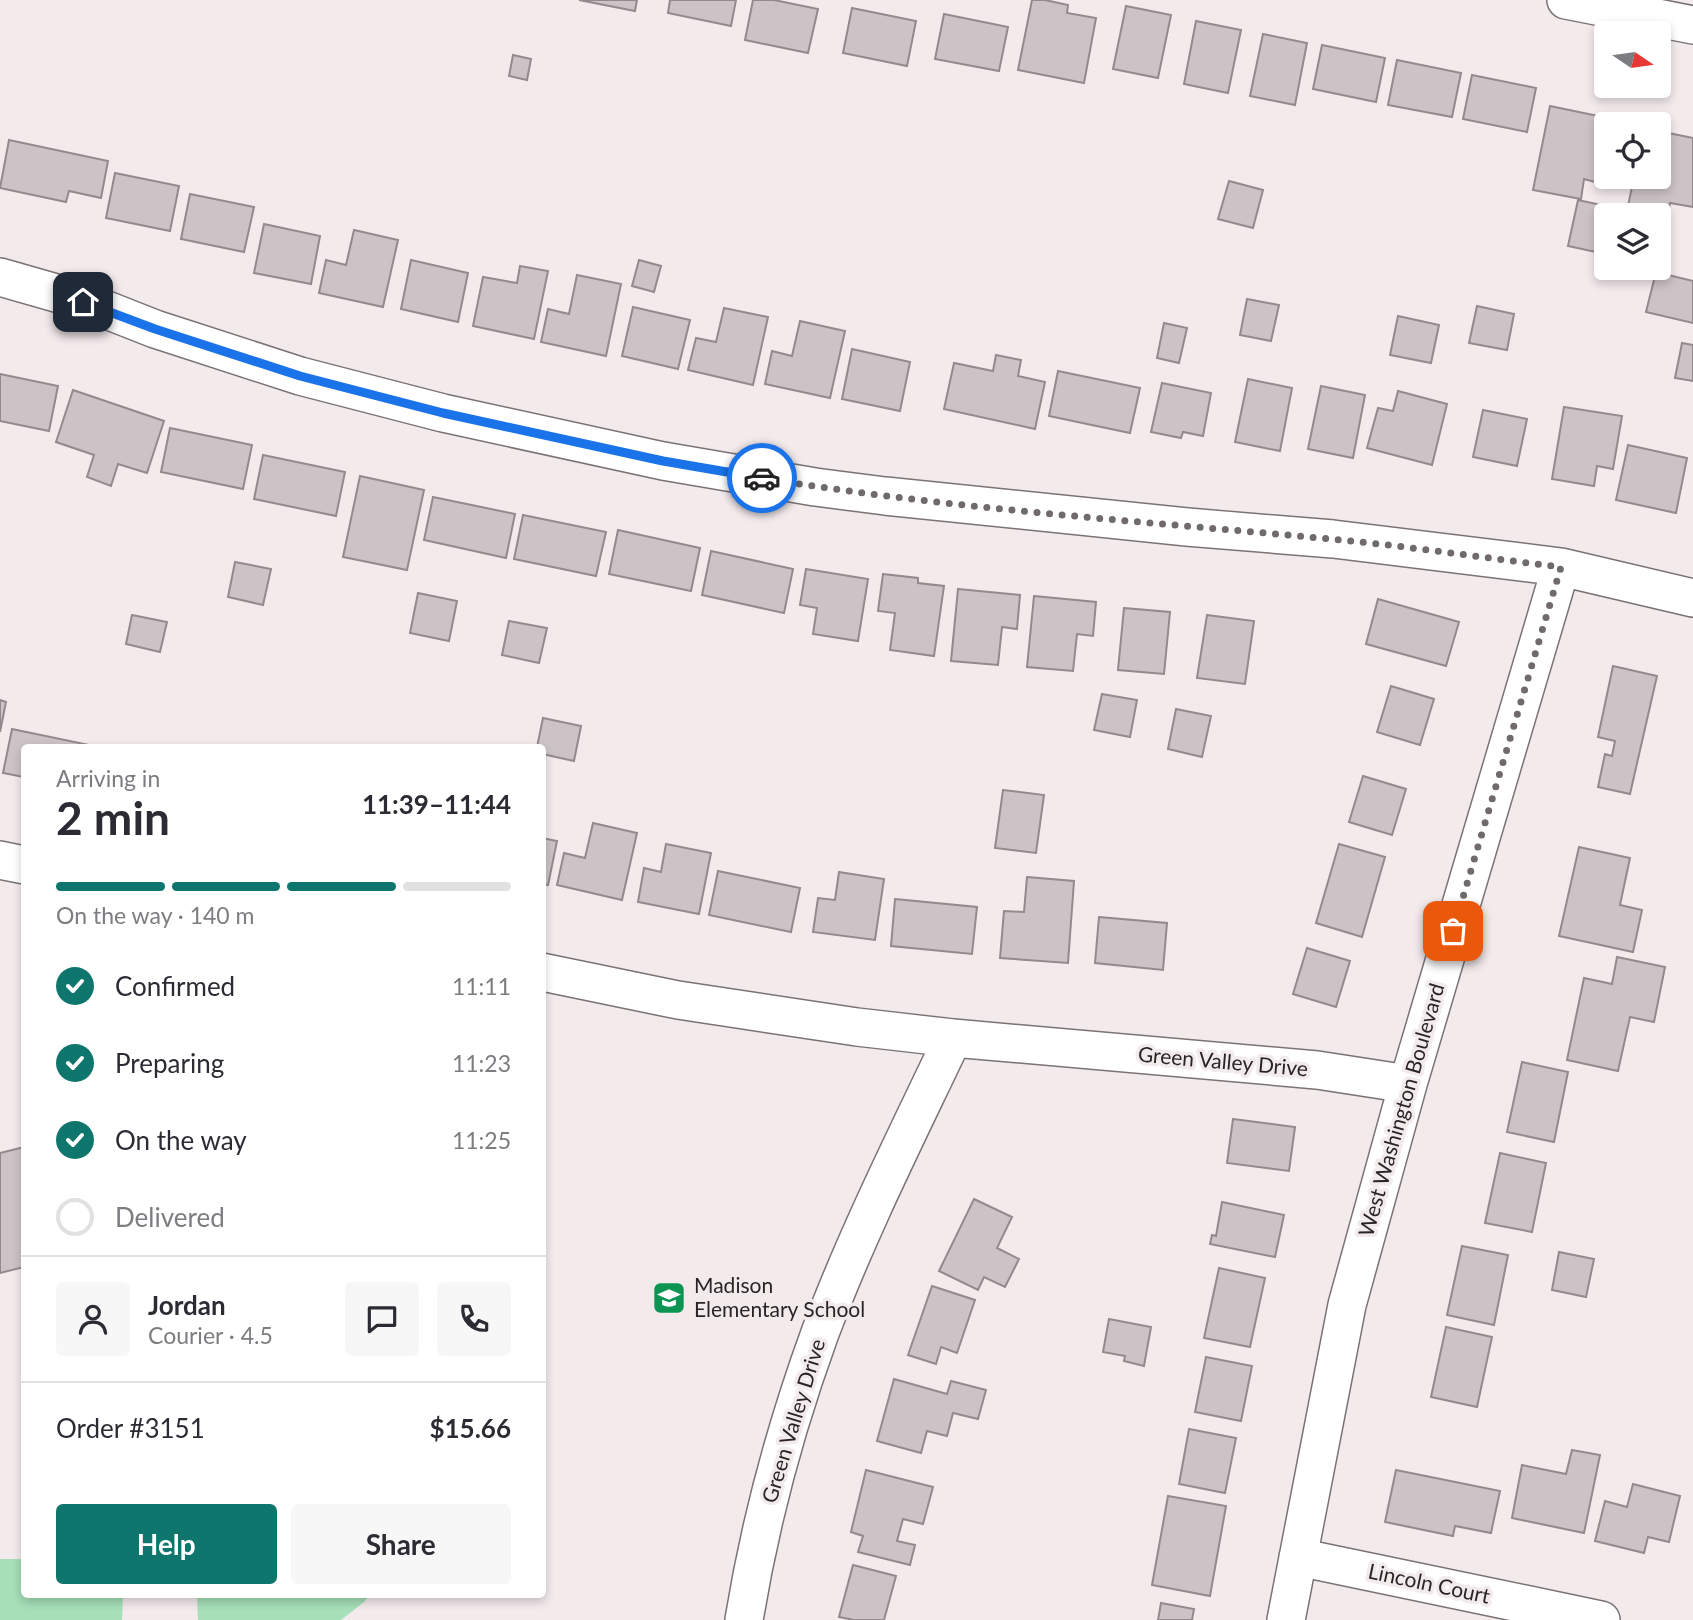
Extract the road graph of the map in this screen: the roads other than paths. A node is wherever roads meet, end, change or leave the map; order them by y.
1 (1566, 0) edge
2 (1693, 25) edge
3 (0, 276) edge
4 (1561, 567) junction
5 (1693, 598) edge
6 (0, 860) edge
7 (21, 864) edge
8 (546, 973) edge
9 (953, 1038) junction
10 (1408, 1084) junction
11 (1298, 1557) junction
12 (744, 1620) edge
13 (1286, 1620) edge
14 (1601, 1620) edge

1 - 2 street
3 - 4 street
4 - 5 street
4 - 10 street, West Washington Boulevard
6 - 7 street
8 - 9 street, Green Valley Drive
9 - 10 street, Green Valley Drive
9 - 12 street, Green Valley Drive
10 - 11 street, West Washington Boulevard
11 - 13 street, West Washington Boulevard
11 - 14 street, Lincoln Court

